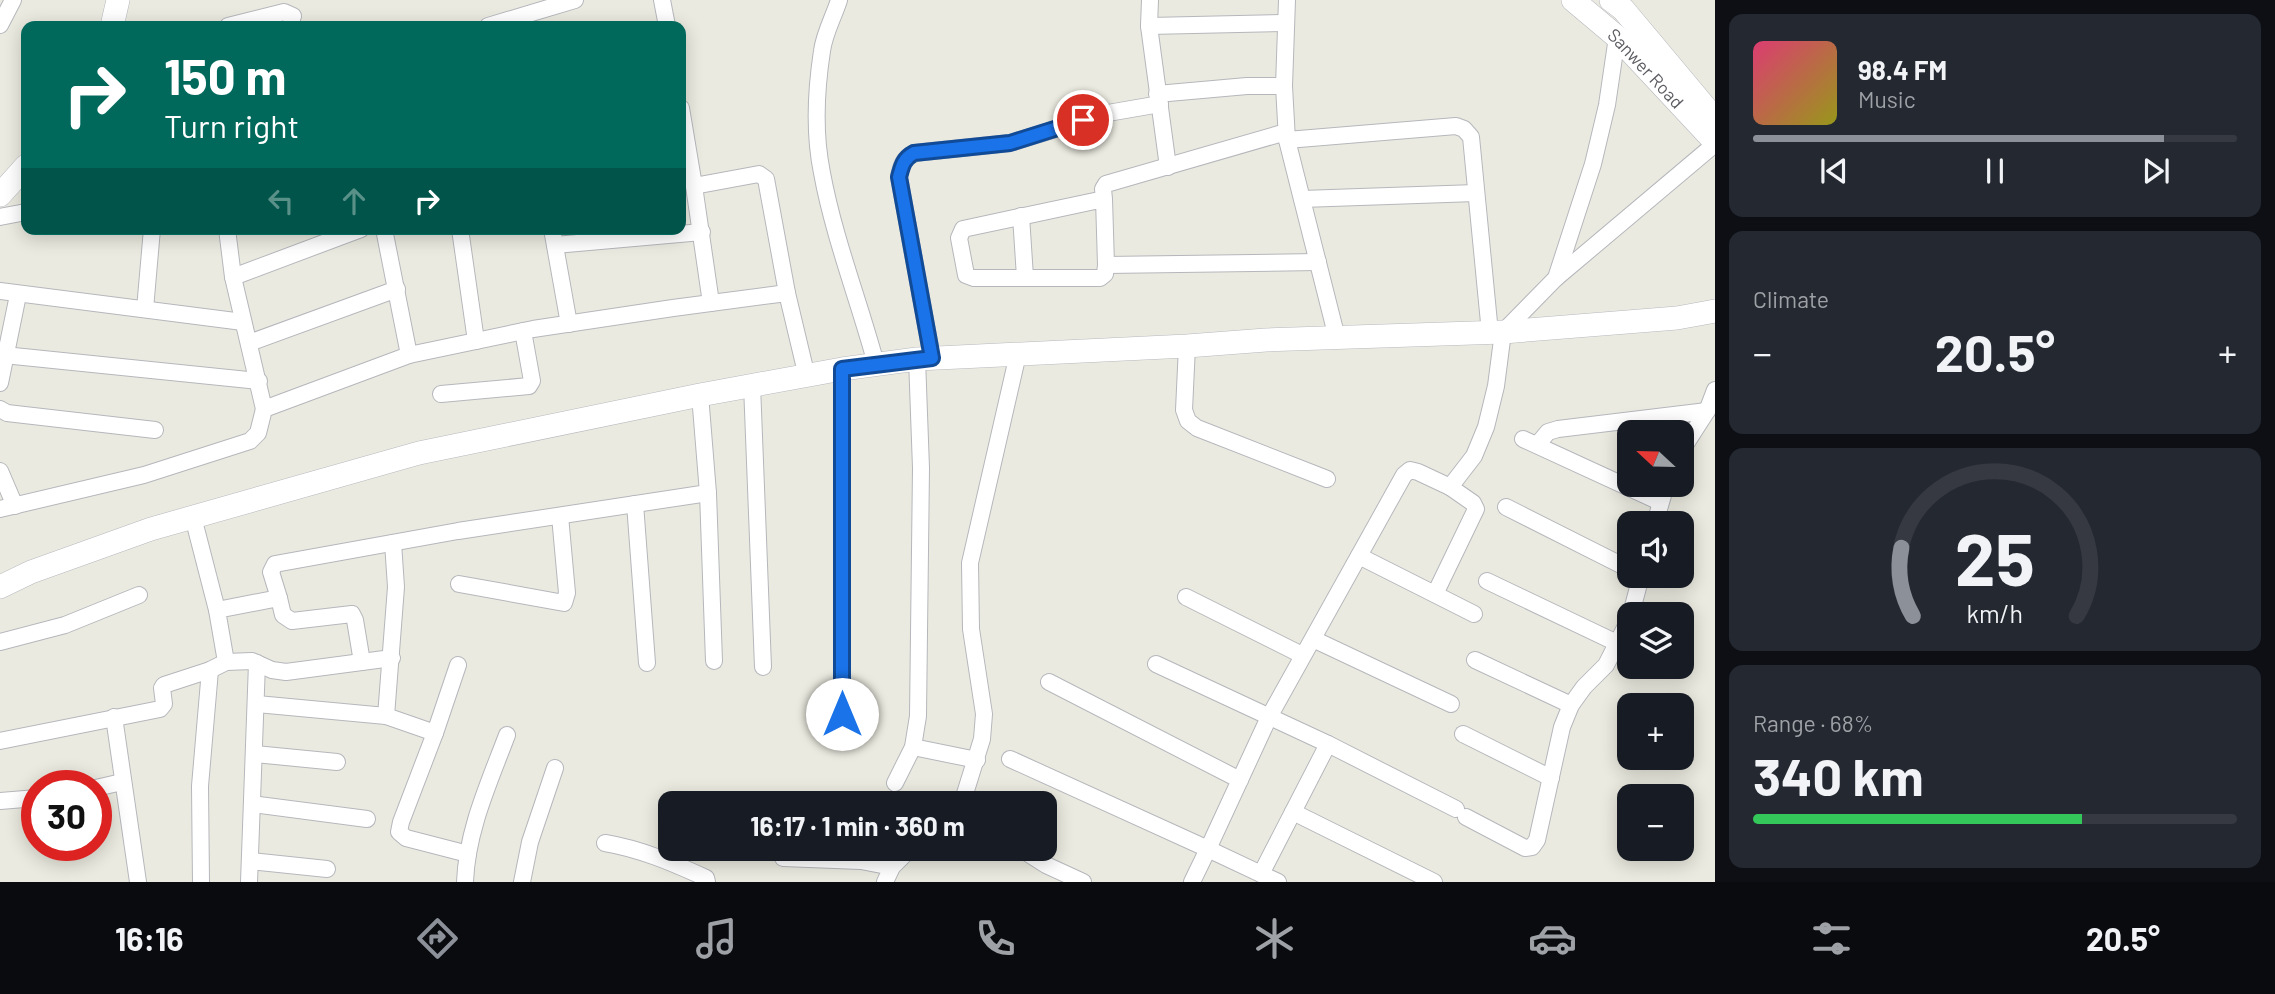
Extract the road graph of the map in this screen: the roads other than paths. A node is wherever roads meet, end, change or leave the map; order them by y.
1 (13, 0) edge
2 (118, 0) edge
3 (575, 0) edge
4 (662, 0) edge
5 (839, 0) edge
6 (1150, 0) edge
7 (1287, 0) edge
8 (1573, 0) edge
9 (1611, 0) edge
10 (113, 21) edge
11 (248, 21) edge
12 (292, 21) edge
13 (505, 21) edge
14 (666, 21) edge
15 (1284, 23) junction
16 (0, 25) edge
17 (1149, 26) junction
18 (1617, 37) junction
19 (1284, 86) junction
20 (1158, 99) junction
21 (1715, 119) edge
22 (1287, 136) junction
23 (686, 138) edge
24 (1715, 143) edge
25 (1168, 167) junction
26 (21, 172) edge
27 (694, 186) junction
28 (1476, 193) junction
29 (0, 195) edge
30 (1302, 199) junction
31 (1104, 200) junction
32 (21, 213) edge
33 (1021, 216) junction
34 (0, 217) edge
35 (686, 232) edge
36 (702, 232) junction
37 (151, 235) edge
38 (228, 235) edge
39 (345, 235) edge
40 (385, 235) edge
41 (461, 235) edge
42 (599, 235) edge
43 (554, 237) edge
44 (1318, 262) junction
45 (1106, 265) junction
46 (233, 276) junction
47 (1025, 277) junction
48 (1556, 278) junction
49 (397, 289) junction
50 (0, 291) edge
51 (787, 293) junction
52 (18, 295) junction
53 (711, 303) junction
54 (145, 309) junction
55 (1715, 311) edge
56 (243, 322) junction
57 (569, 324) junction
58 (523, 331) junction
59 (1497, 332) junction
60 (1338, 338) junction
61 (476, 341) junction
62 (249, 344) junction
63 (1187, 346) junction
64 (1018, 354) junction
65 (4, 355) junction
66 (409, 355) junction
67 (925, 359) junction
68 (876, 364) junction
69 (842, 369) junction
70 (807, 377) junction
71 (259, 381) junction
72 (0, 383) edge
73 (752, 385) junction
74 (1715, 390) edge
75 (441, 394) dead end
76 (700, 395) junction
77 (0, 409) edge
78 (264, 409) junction
79 (1707, 411) junction
80 (155, 430) dead end
81 (1694, 431) edge
82 (0, 471) edge
83 (1327, 479) dead end
84 (1450, 487) junction
85 (708, 493) junction
86 (1661, 497) edge
87 (1660, 502) junction
88 (635, 504) junction
89 (1507, 507) dead end
90 (7, 508) edge
91 (1658, 511) edge
92 (560, 516) junction
93 (193, 517) junction
94 (393, 543) junction
95 (1359, 555) junction
96 (1617, 563) edge
97 (1487, 581) dead end
98 (459, 584) dead end
99 (0, 587) edge
100 (1435, 594) junction
101 (139, 595) dead end
102 (1186, 597) dead end
103 (279, 598) junction
104 (217, 610) junction
105 (1474, 614) dead end
106 (1313, 639) junction
107 (0, 642) edge
108 (1617, 643) edge
109 (1617, 647) edge
110 (1302, 655) junction
111 (392, 658) junction
112 (1475, 660) dead end
113 (714, 661) dead end
114 (226, 662) junction
115 (362, 662) junction
116 (257, 663) junction
117 (647, 663) dead end
118 (1156, 664) dead end
119 (458, 665) dead end
120 (763, 667) dead end
121 (210, 670) junction
122 (1049, 682) dead end
123 (257, 704) junction
124 (1451, 704) dead end
125 (1571, 705) junction
126 (842, 714) dead end
127 (386, 716) junction
128 (114, 717) junction
129 (1269, 717) junction
130 (435, 733) junction
131 (1463, 734) dead end
132 (507, 735) dead end
133 (0, 741) edge
134 (1328, 744) junction
135 (913, 747) junction
136 (254, 754) junction
137 (1010, 759) dead end
138 (976, 760) junction
139 (337, 762) dead end
140 (555, 768) dead end
141 (1551, 778) junction
142 (1240, 780) junction
143 (122, 782) junction
144 (895, 783) dead end
145 (112, 784) edge
146 (966, 791) edge
147 (21, 800) edge
148 (0, 801) edge
149 (253, 804) junction
150 (1293, 812) junction
151 (367, 819) dead end
152 (605, 843) dead end
153 (1208, 849) junction
154 (468, 853) junction
155 (250, 861) junction
156 (861, 861) edge
157 (1040, 861) edge
158 (897, 863) edge
159 (327, 869) dead end
160 (1261, 874) junction
161 (138, 882) edge
162 (201, 882) edge
163 (249, 882) edge
164 (465, 882) edge
165 (522, 882) edge
166 (708, 882) edge
167 (1083, 882) edge
168 (1192, 882) edge
169 (1278, 882) edge
170 (1434, 882) edge

1 - 16 street
2 - 10 street
3 - 13 street
4 - 14 street
5 - 68 street
6 - 17 street
7 - 15 street
8 - 18 street, Sanwer Road
9 - 21 street, Sanwer Road
11 - 12 street
15 - 17 street
15 - 19 street
17 - 20 street
18 - 24 street, Sanwer Road
18 - 48 street
19 - 20 street
19 - 22 street
20 - 25 street
20 - 67 street
22 - 25 street
22 - 28 street
22 - 30 street
23 - 27 street
24 - 48 street
25 - 31 street
26 - 29 street
27 - 36 street
27 - 51 street
28 - 30 street
28 - 59 street
30 - 44 street
31 - 33 street
31 - 45 street
32 - 34 street
33 - 47 street
33 - 47 street
35 - 36 street
36 - 53 street
37 - 54 street
38 - 46 street
39 - 46 street
40 - 49 street
41 - 61 street
42 - 43 street
43 - 57 street
44 - 45 street
44 - 60 street
45 - 47 street
46 - 56 street
48 - 59 street
49 - 62 street
49 - 66 street
50 - 52 street
51 - 53 street
51 - 70 street
52 - 54 street
52 - 65 street
53 - 57 street
54 - 56 street
55 - 59 street
56 - 62 street
57 - 58 street
58 - 61 street
58 - 75 street
59 - 60 street
59 - 84 street
60 - 63 street
61 - 66 street
62 - 71 street
63 - 64 street
63 - 83 street
64 - 67 street
64 - 138 street
65 - 71 street
65 - 72 street
66 - 78 street
67 - 68 street
67 - 135 street
68 - 69 street
69 - 70 street
69 - 126 street
70 - 73 street
71 - 78 street
73 - 76 street
73 - 120 street
74 - 79 street
76 - 85 street
76 - 93 street
77 - 80 street
78 - 90 street
79 - 81 street
79 - 87 street
82 - 90 street
84 - 95 street
84 - 100 street
85 - 88 street
85 - 113 street
86 - 87 street
87 - 91 street
88 - 92 street
88 - 117 street
89 - 96 street
92 - 94 street
92 - 98 street
93 - 99 street
93 - 104 street
94 - 103 street
94 - 111 street
95 - 100 street
95 - 106 street
97 - 108 street
100 - 105 street
101 - 107 street
102 - 110 street
103 - 104 street
103 - 115 street
104 - 114 street
106 - 110 street
106 - 124 street
109 - 125 street
110 - 129 street
111 - 115 street
111 - 127 street
112 - 125 street
114 - 116 street
114 - 121 street
115 - 116 street
116 - 123 street
118 - 129 street
119 - 130 street
121 - 128 street
121 - 162 street
122 - 142 street
123 - 127 street
123 - 136 street
125 - 141 street
127 - 130 street
128 - 133 street
128 - 143 street
129 - 134 street
129 - 142 street
130 - 154 street
131 - 141 street
132 - 154 street
134 - 141 street
134 - 150 street
135 - 138 street
135 - 144 street
136 - 139 street
136 - 149 street
137 - 153 street
138 - 146 street
140 - 165 street
142 - 153 street
143 - 145 street
143 - 161 street
147 - 148 street
149 - 151 street
149 - 155 street
150 - 160 street
150 - 170 street
152 - 166 street
153 - 160 street
153 - 168 street
154 - 164 street
155 - 159 street
155 - 163 street
156 - 158 street
157 - 167 street
160 - 169 street

